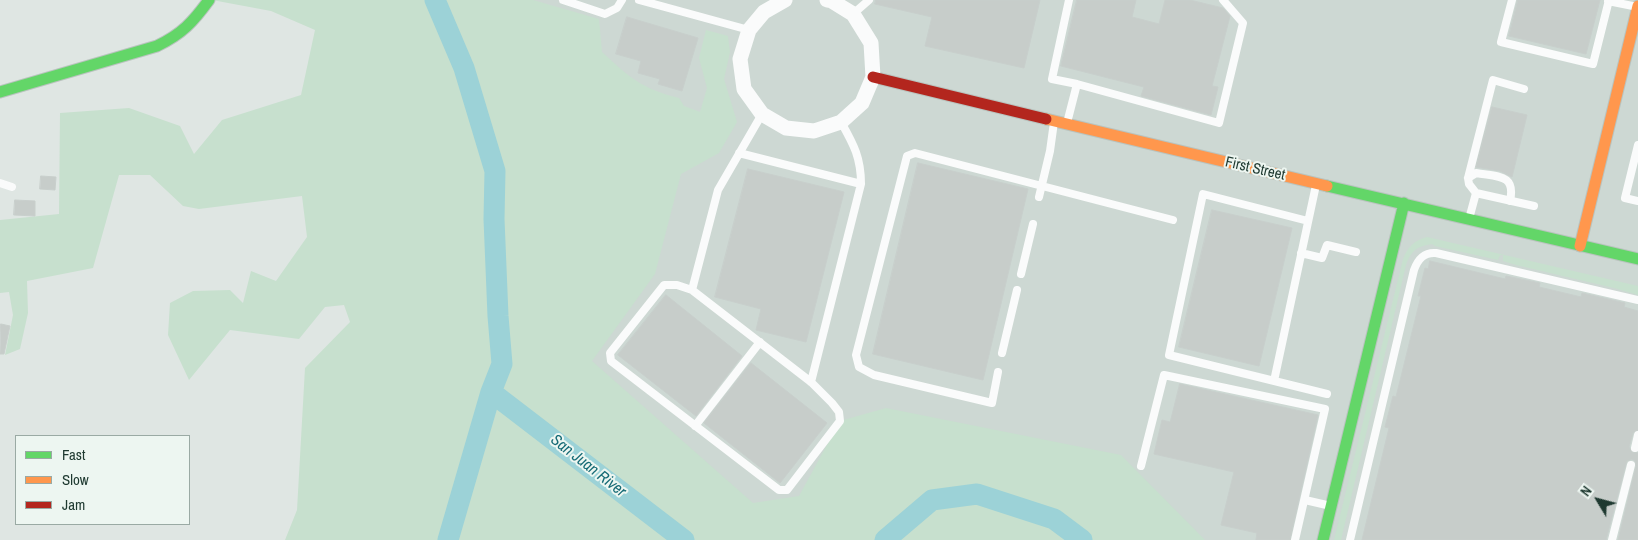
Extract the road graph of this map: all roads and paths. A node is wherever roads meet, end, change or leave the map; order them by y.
1 (209, 0) edge
2 (564, 0) edge
3 (622, 0) edge
4 (639, 0) edge
5 (785, 0) edge
6 (827, 0) edge
7 (870, 0) edge
8 (1069, 0) edge
9 (1223, 0) edge
10 (1512, 0) edge
11 (1609, 1) edge
12 (1638, 6) edge
13 (853, 14) junction
14 (748, 30) junction
15 (873, 77) junction
16 (1077, 84) junction
17 (1524, 89) dead end
18 (0, 92) edge
19 (762, 114) junction
20 (841, 122) junction
21 (1054, 122) junction
22 (1067, 125) junction
23 (1638, 145) edge
24 (739, 153) junction
25 (1468, 178) junction
26 (0, 182) edge
27 (1316, 183) junction
28 (861, 184) junction
29 (1042, 185) junction
30 (12, 187) dead end
31 (1476, 193) junction
32 (1039, 197) dead end
33 (1510, 201) junction
34 (1638, 201) edge
35 (1404, 203) junction
36 (1534, 206) dead end
37 (1469, 218) junction
38 (1173, 220) dead end
39 (1308, 221) junction
40 (1033, 224) dead end
41 (1580, 246) junction
42 (1356, 252) dead end
43 (1302, 253) junction
44 (1638, 259) edge
45 (1021, 274) dead end
46 (692, 290) junction
47 (1017, 290) dead end
48 (1638, 300) edge
49 (760, 342) junction
50 (1002, 352) dead end
51 (998, 372) dead end
52 (1274, 381) junction
53 (811, 382) junction
54 (1327, 394) dead end
55 (695, 426) junction
56 (1638, 436) edge
57 (1635, 448) dead end
58 (1631, 465) dead end
59 (1141, 466) dead end
60 (1305, 500) junction
61 (1331, 506) junction
62 (1295, 540) edge
63 (1323, 540) edge
64 (1350, 540) edge
65 (1612, 540) edge

1 - 18 street
2 - 3 lane
4 - 14 lane
5 - 14 street
6 - 13 street
7 - 13 lane
8 - 16 lane
9 - 16 lane
10 - 11 lane
11 - 12 lane
12 - 41 street
13 - 15 street
14 - 19 street
15 - 20 street
15 - 21 street, First Street
16 - 22 lane
17 - 25 lane
19 - 20 street
19 - 24 lane
20 - 28 lane
21 - 22 street, First Street
21 - 29 lane
22 - 27 street, First Street
23 - 34 lane
24 - 28 lane
24 - 46 lane
25 - 31 lane
25 - 33 lane
26 - 30 lane
27 - 35 street, First Street
27 - 39 lane
28 - 53 lane
29 - 32 lane
29 - 38 lane
29 - 51 lane
31 - 33 lane
31 - 37 lane
33 - 36 lane
35 - 37 street, First Street
35 - 61 street
37 - 41 street, First Street
39 - 43 lane
39 - 52 lane
40 - 45 lane
41 - 44 street, First Street
42 - 43 lane
43 - 52 lane
46 - 49 lane
46 - 55 lane
47 - 50 lane
48 - 64 lane
49 - 53 lane
49 - 55 lane
52 - 54 lane
53 - 55 lane
56 - 57 lane
58 - 65 lane
59 - 60 lane
60 - 61 lane
60 - 62 lane
61 - 63 street

